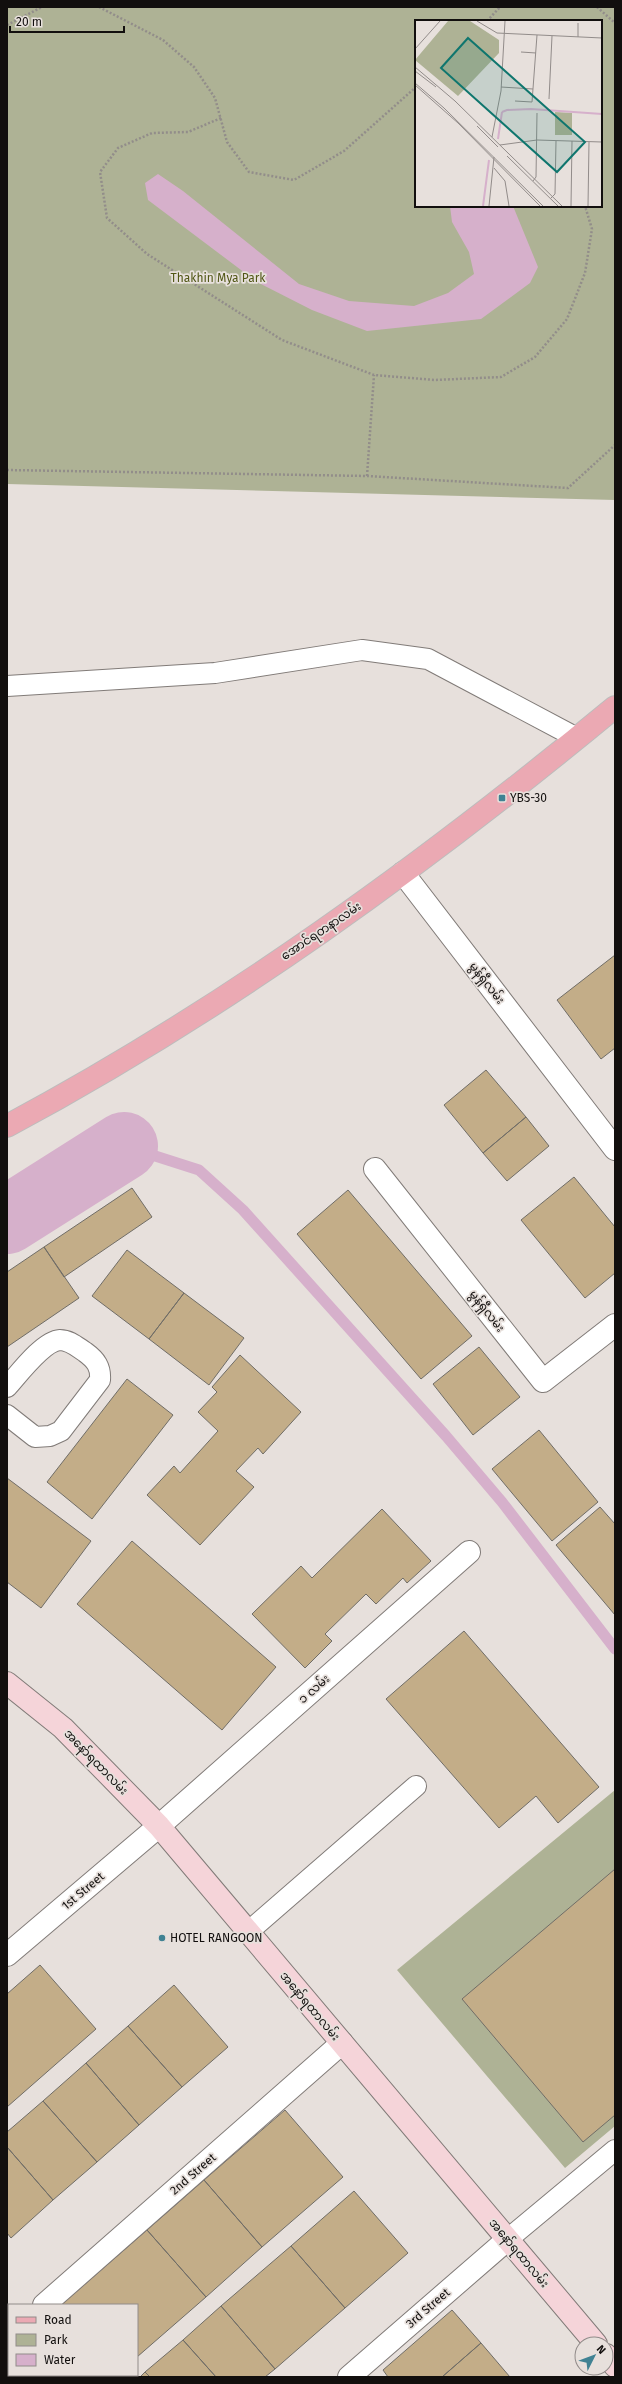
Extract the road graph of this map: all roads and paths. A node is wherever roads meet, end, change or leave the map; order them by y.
1 (42, 7) edge
2 (99, 7) edge
3 (500, 7) edge
4 (597, 7) edge
5 (487, 20) edge
6 (614, 20) edge
7 (615, 23) edge
8 (7, 25) edge
9 (415, 88) edge
10 (221, 118) junction
11 (585, 207) edge
12 (374, 375) junction
13 (615, 445) edge
14 (7, 470) edge
15 (367, 476) junction
16 (7, 686) edge
17 (615, 707) edge
18 (577, 738) junction
19 (403, 873) junction
20 (7, 1126) edge
21 (615, 1149) edge
22 (375, 1169) dead end
23 (615, 1325) edge
24 (7, 1387) edge
25 (7, 1415) edge
26 (469, 1552) dead end
27 (7, 1684) edge
28 (416, 1786) dead end
29 (159, 1826) junction
30 (248, 1932) junction
31 (7, 1955) edge
32 (342, 2043) junction
33 (615, 2150) edge
34 (508, 2239) junction
35 (45, 2304) edge
36 (589, 2336) edge
37 (349, 2377) edge

1 - 8 path
2 - 10 path
3 - 5 path
4 - 6 path
6 - 7 path
9 - 10 path
10 - 12 path
11 - 12 path
12 - 15 path
13 - 15 path
14 - 15 path
16 - 18 lane
17 - 18 main road, အောင်ရတနာလမ်း
18 - 19 main road, အောင်ရတနာလမ်း
19 - 20 main road, အောင်ရတနာလမ်း
19 - 21 street, မွန်ရှီလမ်း
22 - 23 street, မွန်ရှီလမ်း
24 - 25 lane
26 - 29 street, ၁ လမ်း
27 - 29 main road, အနော်ရထာလမ်း
28 - 30 lane
29 - 30 main road, အနော်ရထာလမ်း
29 - 31 street, 1st Street
30 - 32 main road, အနော်ရထာလမ်း
32 - 34 main road, အနော်ရထာလမ်း
32 - 35 street, 2nd Street
33 - 34 lane
34 - 36 main road, အနော်ရထာလမ်း
34 - 37 street, 3rd Street

